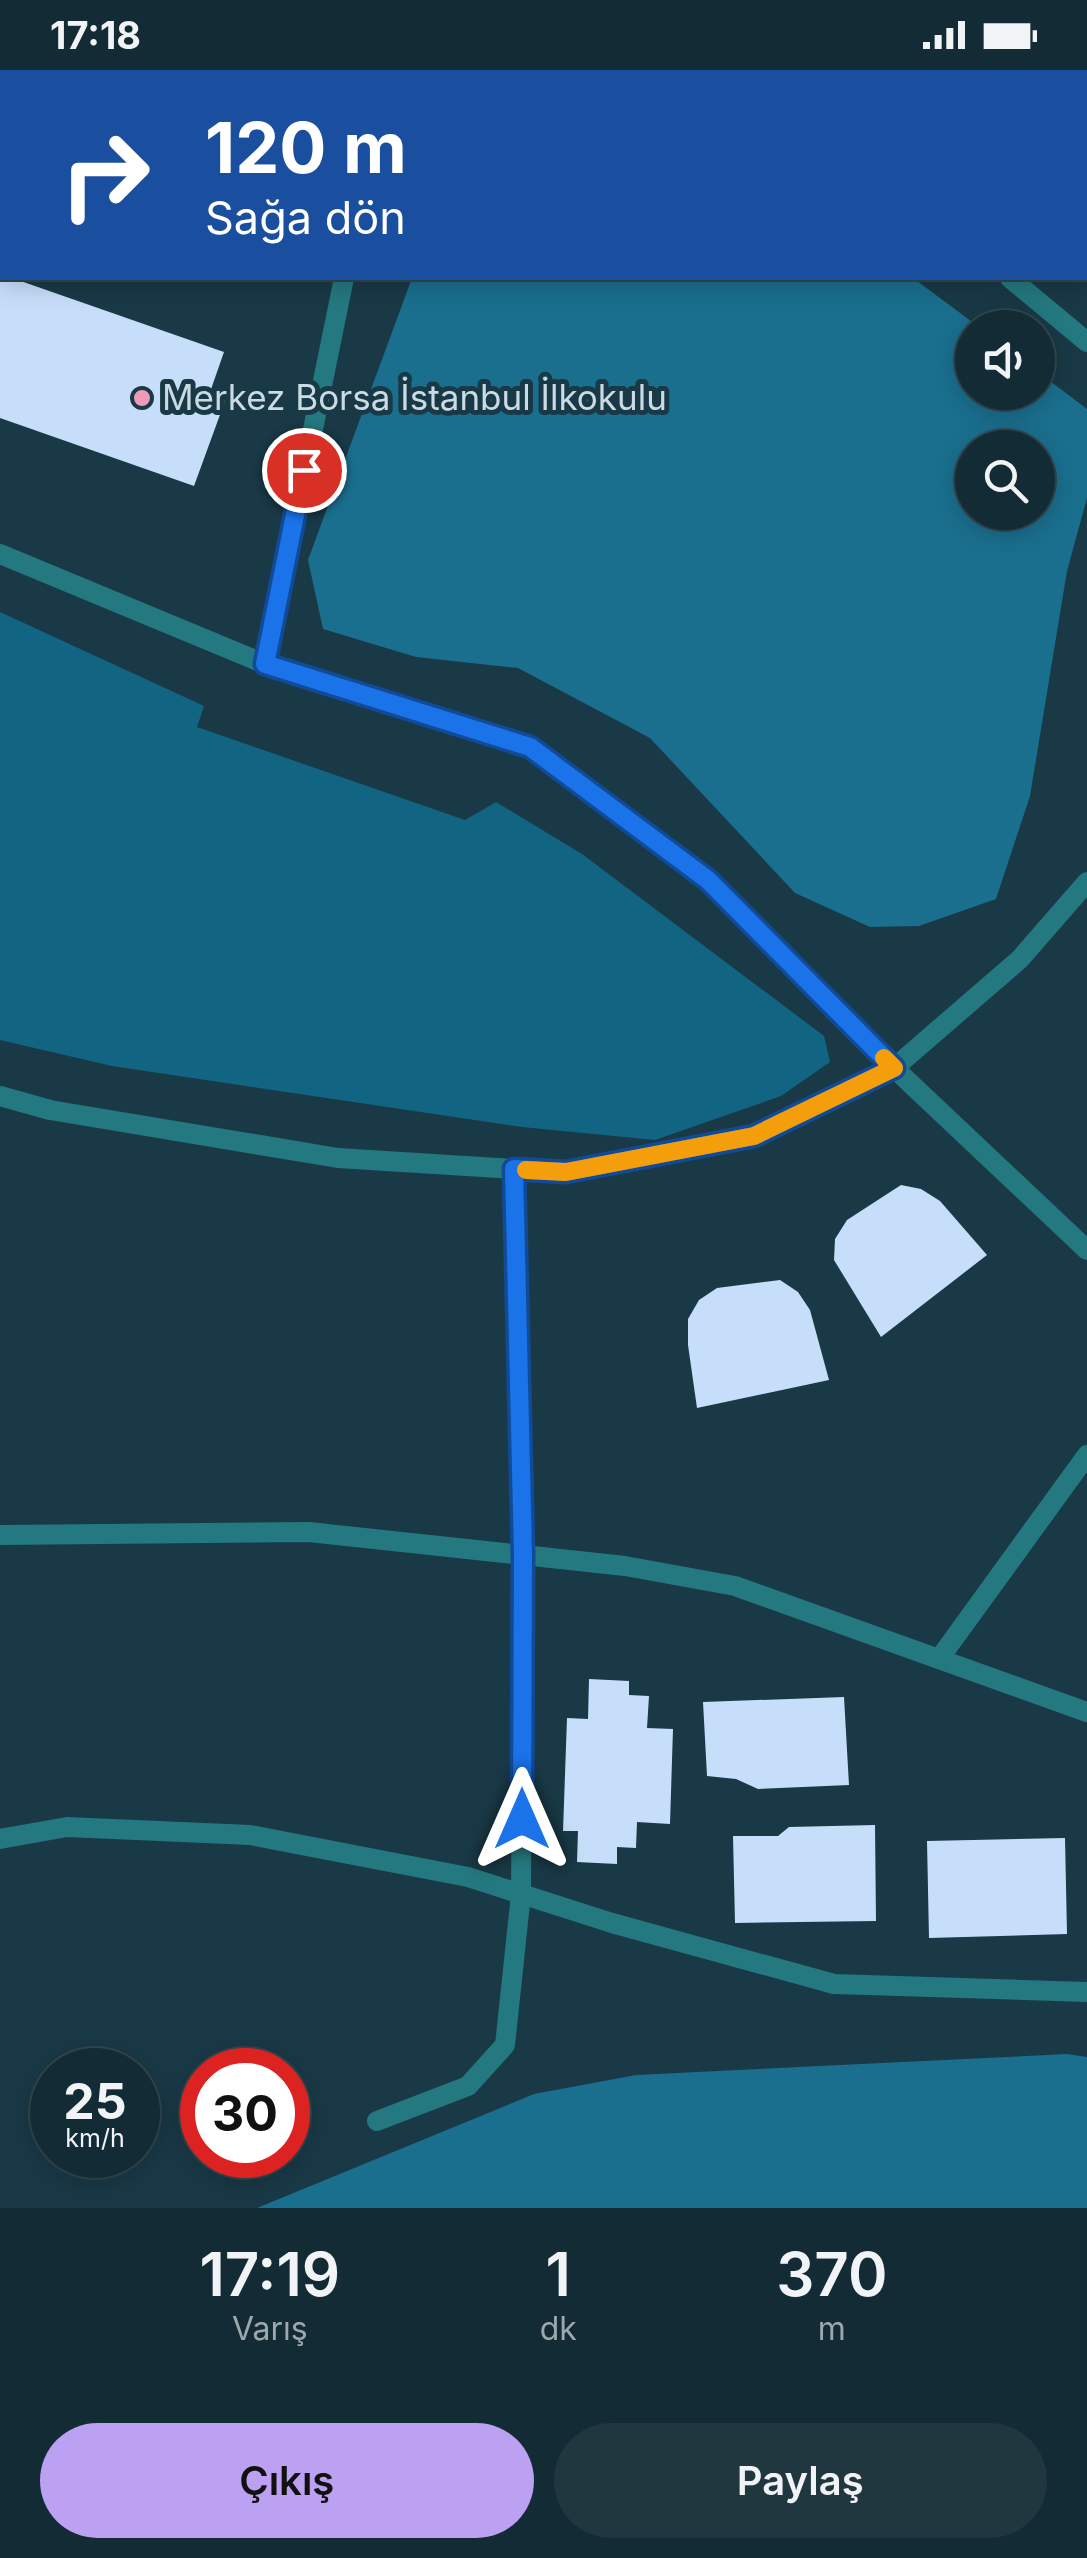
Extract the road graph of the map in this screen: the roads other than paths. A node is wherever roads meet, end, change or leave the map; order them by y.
1 (344, 280) edge
2 (1012, 280) edge
3 (1087, 342) edge
4 (0, 554) edge
5 (265, 664) junction
6 (1087, 882) edge
7 (894, 1068) junction
8 (0, 1096) edge
9 (514, 1169) junction
10 (1087, 1250) edge
11 (1087, 1456) edge
12 (0, 1535) edge
13 (523, 1555) junction
14 (939, 1659) junction
15 (1087, 1712) edge
16 (0, 1838) edge
17 (521, 1894) junction
18 (1087, 1992) edge
19 (377, 2121) dead end

1 - 5 street
2 - 3 street
4 - 5 street
5 - 7 street
6 - 7 street
7 - 9 street
7 - 10 street
8 - 9 street
9 - 13 street
11 - 14 street
12 - 13 street
13 - 14 street
13 - 17 street
14 - 15 street
16 - 17 street
17 - 18 street
17 - 19 street

